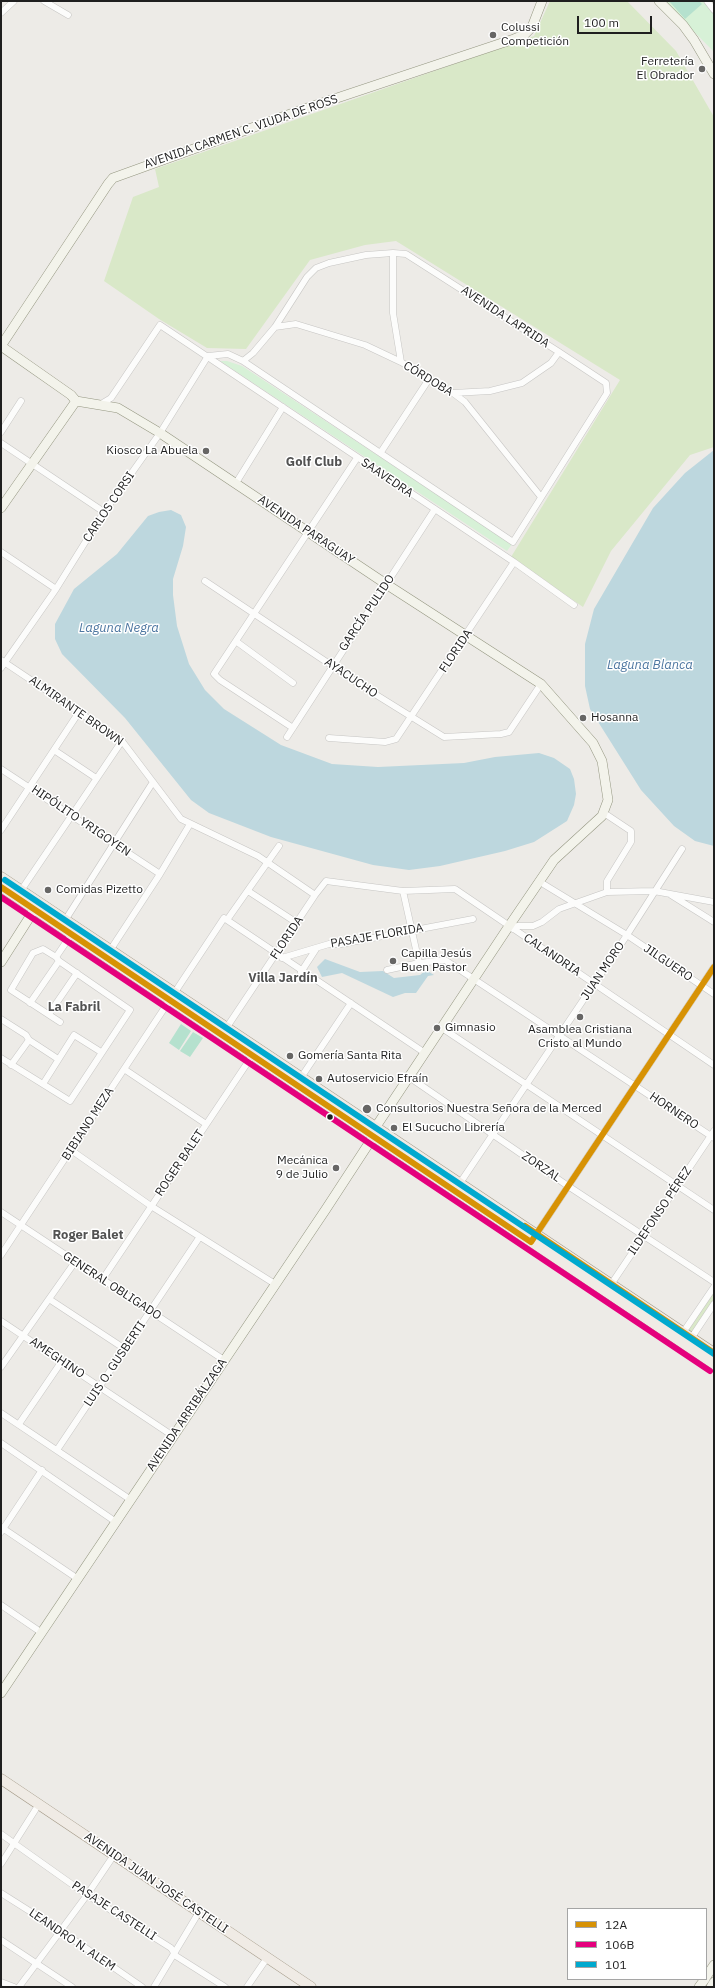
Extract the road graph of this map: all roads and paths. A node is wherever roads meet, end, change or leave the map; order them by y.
1 (14, 1) edge
2 (44, 1) edge
3 (542, 1) edge
4 (659, 1) edge
5 (709, 2) edge
6 (714, 10) edge
7 (1, 13) edge
8 (68, 15) dead end
9 (714, 74) edge
10 (393, 253) junction
11 (275, 327) junction
12 (1, 346) edge
13 (559, 352) junction
14 (208, 356) junction
15 (243, 361) junction
16 (401, 362) junction
17 (429, 379) junction
18 (453, 393) junction
19 (21, 401) dead end
20 (76, 401) junction
21 (101, 404) junction
22 (283, 407) junction
23 (1, 432) edge
24 (160, 433) junction
25 (1, 443) edge
26 (381, 452) junction
27 (357, 458) junction
28 (31, 463) junction
29 (236, 483) junction
30 (541, 497) junction
31 (1, 508) edge
32 (435, 509) junction
33 (104, 512) junction
34 (308, 531) junction
35 (1, 552) edge
36 (514, 562) junction
37 (205, 580) dead end
38 (386, 584) junction
39 (56, 589) junction
40 (574, 605) dead end
41 (254, 614) junction
42 (466, 636) junction
43 (237, 642) junction
44 (2, 663) edge
45 (332, 665) junction
46 (293, 684) dead end
47 (541, 684) junction
48 (79, 712) junction
49 (412, 717) junction
50 (293, 728) junction
51 (287, 737) dead end
52 (329, 738) dead end
53 (122, 741) junction
54 (54, 750) junction
55 (1, 769) edge
56 (96, 778) junction
57 (153, 782) junction
58 (30, 787) junction
59 (604, 813) junction
60 (71, 816) junction
61 (190, 824) junction
62 (1, 830) edge
63 (114, 844) junction
64 (279, 846) dead end
65 (682, 849) dead end
66 (267, 863) junction
67 (160, 874) junction
68 (1, 877) edge
69 (540, 882) junction
70 (1, 887) edge
71 (248, 891) junction
72 (403, 891) junction
73 (654, 891) junction
74 (607, 892) junction
75 (668, 893) junction
76 (19, 894) junction
77 (315, 895) junction
78 (714, 902) edge
79 (574, 904) junction
80 (37, 906) junction
81 (473, 919) dead end
82 (225, 920) junction
83 (714, 922) edge
84 (63, 923) junction
85 (297, 923) junction
86 (511, 927) junction
87 (412, 930) junction
88 (74, 931) junction
89 (627, 936) junction
90 (316, 949) junction
91 (4, 950) edge
92 (108, 953) junction
93 (276, 953) junction
94 (282, 958) junction
95 (57, 959) junction
96 (1, 962) edge
97 (419, 963) junction
98 (714, 967) edge
99 (387, 970) dead end
100 (301, 972) junction
101 (77, 973) junction
102 (475, 979) junction
103 (594, 984) junction
104 (701, 986) junction
105 (714, 994) edge
106 (173, 996) junction
107 (30, 1002) junction
108 (351, 1003) junction
109 (49, 1014) junction
110 (1, 1019) edge
111 (60, 1022) dead end
112 (442, 1028) junction
113 (225, 1031) junction
114 (559, 1035) junction
115 (669, 1035) junction
116 (29, 1040) junction
117 (255, 1051) junction
118 (101, 1052) junction
119 (425, 1053) junction
120 (1, 1058) edge
121 (58, 1059) junction
122 (11, 1065) junction
123 (714, 1065) edge
124 (124, 1069) junction
125 (409, 1077) junction
126 (299, 1082) junction
127 (43, 1084) junction
128 (525, 1085) junction
129 (635, 1085) junction
130 (206, 1124) junction
131 (374, 1133) junction
132 (492, 1134) junction
133 (713, 1135) edge
134 (602, 1136) junction
135 (71, 1150) junction
136 (568, 1186) junction
137 (677, 1186) junction
138 (457, 1187) junction
139 (151, 1206) junction
140 (714, 1210) edge
141 (1, 1212) edge
142 (21, 1225) junction
143 (644, 1235) junction
144 (199, 1238) junction
145 (533, 1238) junction
146 (1, 1255) edge
147 (75, 1262) junction
148 (102, 1280) junction
149 (714, 1282) edge
150 (275, 1284) junction
151 (714, 1287) edge
152 (608, 1288) junction
153 (49, 1299) junction
154 (714, 1304) edge
155 (150, 1311) junction
156 (1, 1321) edge
157 (23, 1335) junction
158 (685, 1339) junction
159 (125, 1349) junction
160 (714, 1353) edge
161 (224, 1360) junction
162 (62, 1361) junction
163 (714, 1364) edge
164 (1, 1367) edge
165 (100, 1386) junction
166 (1, 1413) edge
167 (19, 1424) junction
168 (173, 1436) junction
169 (1, 1443) edge
170 (57, 1450) junction
171 (42, 1470) junction
172 (131, 1500) junction
173 (116, 1522) junction
174 (2, 1529) edge
175 (78, 1579) junction
176 (1, 1605) edge
177 (42, 1632) junction
178 (2, 1689) edge
179 (1, 1779) edge
180 (1, 1785) edge
181 (37, 1806) junction
182 (1, 1834) edge
183 (14, 1842) junction
184 (112, 1857) junction
185 (1, 1864) edge
186 (1, 1893) edge
187 (87, 1895) junction
188 (197, 1914) junction
189 (61, 1931) junction
190 (1, 1940) edge
191 (173, 1953) junction
192 (265, 1960) junction
193 (36, 1963) junction
194 (714, 1965) edge
195 (707, 1976) edge
196 (1, 1982) edge
197 (714, 1982) edge
198 (14, 1987) edge
199 (19, 1987) edge
200 (72, 1987) edge
201 (142, 1987) edge
202 (154, 1987) edge
203 (226, 1987) edge
204 (247, 1987) edge
205 (301, 1987) edge
206 (311, 1987) edge
207 (711, 1987) edge

1 - 7 street
2 - 8 street
3 - 12 street, AVENIDA CARMEN C. VIUDA DE ROSS
4 - 9 street
5 - 6 street
10 - 11 street
10 - 13 street, AVENIDA LAPRIDA
10 - 16 street
11 - 15 street
11 - 16 street, CÓRDOBA
12 - 20 street
13 - 18 street
13 - 30 street, AVENIDA LAPRIDA
14 - 15 street, SAAVEDRA
14 - 21 street, SAAVEDRA
14 - 22 street, SAAVEDRA
14 - 24 street, CARLOS CORSI
15 - 26 street, SAAVEDRA
16 - 17 street, CÓRDOBA
17 - 18 street, CÓRDOBA
17 - 26 street
18 - 30 street, CÓRDOBA
19 - 23 street
20 - 21 street, AVENIDA PARAGUAY
20 - 28 street
21 - 24 street, AVENIDA PARAGUAY
22 - 27 street, SAAVEDRA
22 - 29 street
24 - 29 street, AVENIDA PARAGUAY
24 - 33 street, CARLOS CORSI
25 - 28 street
26 - 30 street, SAAVEDRA
27 - 32 street, SAAVEDRA
27 - 34 street
28 - 31 street
28 - 33 street
29 - 34 street, AVENIDA PARAGUAY
32 - 36 street, SAAVEDRA
32 - 38 street, GARCÍA PULIDO
33 - 39 street, CARLOS CORSI
34 - 38 street, AVENIDA PARAGUAY
34 - 41 street
35 - 39 street
36 - 40 street, SAAVEDRA
36 - 42 street, FLORIDA
37 - 41 street, AYACUCHO
38 - 42 street, AVENIDA PARAGUAY
38 - 45 street, GARCÍA PULIDO
39 - 44 street, CARLOS CORSI
41 - 43 street
41 - 45 street, AYACUCHO
42 - 47 street, AVENIDA PARAGUAY
42 - 49 street, FLORIDA
43 - 46 street
43 - 50 street
44 - 48 street, ALMIRANTE BROWN
45 - 49 street, AYACUCHO
45 - 50 street, GARCÍA PULIDO
47 - 49 street, AYACUCHO
47 - 59 street, AVENIDA PARAGUAY
48 - 53 street, ALMIRANTE BROWN
48 - 54 street
49 - 52 street, FLORIDA
50 - 51 street, GARCÍA PULIDO
53 - 56 street
53 - 57 street, ALMIRANTE BROWN
54 - 56 street
54 - 58 street
55 - 58 street, HIPÓLITO YRIGOYEN
56 - 60 street
57 - 61 street, ALMIRANTE BROWN
57 - 63 street
58 - 60 street, HIPÓLITO YRIGOYEN
58 - 62 street
59 - 69 street, AVENIDA ARRIBÁLZAGA
59 - 74 street
60 - 63 street, HIPÓLITO YRIGOYEN
60 - 76 street
61 - 66 street, ALMIRANTE BROWN
61 - 67 street
63 - 67 street, HIPÓLITO YRIGOYEN
63 - 84 street
64 - 66 street, BIBIANO MEZA
65 - 73 street, JUAN MORO
66 - 71 street, BIBIANO MEZA
66 - 77 street, ALMIRANTE BROWN
67 - 92 street
68 - 76 main road
69 - 79 street, JILGUERO
69 - 86 street, AVENIDA ARRIBÁLZAGA
70 - 76 main road
71 - 82 street, BIBIANO MEZA
71 - 85 street
72 - 77 street, FLORIDA
72 - 86 street
72 - 87 street
73 - 74 street
73 - 75 street
73 - 89 street, JUAN MORO
74 - 79 street
75 - 78 street
75 - 83 street
76 - 80 main road
77 - 85 street, FLORIDA
79 - 86 street
79 - 89 street, JILGUERO
80 - 84 main road
80 - 91 street
81 - 87 street, PASAJE FLORIDA
82 - 93 street
82 - 106 street, BIBIANO MEZA
84 - 88 main road
85 - 93 street, FLORIDA
86 - 102 street, AVENIDA ARRIBÁLZAGA
86 - 103 street, CALANDRIA
87 - 90 street, PASAJE FLORIDA
87 - 97 street
88 - 92 main road
88 - 95 street
89 - 103 street, JUAN MORO
89 - 104 street, JILGUERO
90 - 94 street, PASAJE FLORIDA
90 - 100 street
91 - 96 street
92 - 106 main road
93 - 94 street
93 - 113 street, FLORIDA
94 - 100 street
95 - 101 street
95 - 107 street
95 - 107 street
97 - 99 street, HORNERO
97 - 102 street, HORNERO
98 - 104 street
100 - 108 street
101 - 109 street
101 - 118 street
102 - 112 street, AVENIDA ARRIBÁLZAGA
102 - 114 street, HORNERO
103 - 114 street, JUAN MORO
103 - 115 street, CALANDRIA
104 - 105 street, JILGUERO
104 - 115 street
106 - 113 main road
106 - 124 street, BIBIANO MEZA
107 - 109 street
108 - 119 street
108 - 126 street
109 - 111 street
110 - 116 street
112 - 119 street, AVENIDA ARRIBÁLZAGA
112 - 128 street
113 - 117 main road
114 - 128 street, JUAN MORO
114 - 129 street, HORNERO
115 - 123 street, CALANDRIA
115 - 129 street
116 - 121 street
116 - 122 street
117 - 126 main road
117 - 130 street, ROGER BALET
118 - 121 street
118 - 127 street
119 - 125 street, AVENIDA ARRIBÁLZAGA
120 - 122 street
121 - 127 street
122 - 127 street
124 - 130 street
124 - 135 street, BIBIANO MEZA
125 - 131 street, AVENIDA ARRIBÁLZAGA
125 - 132 street, ZORZAL
126 - 131 main road
128 - 132 street, JUAN MORO
128 - 134 street
129 - 133 street, HORNERO
129 - 134 street
130 - 139 street, ROGER BALET
131 - 138 main road
131 - 150 street, AVENIDA ARRIBÁLZAGA
132 - 136 street, ZORZAL
132 - 138 street, JUAN MORO
133 - 137 street, ILDEFONSO PÉREZ
134 - 136 street
134 - 137 street
135 - 139 street
135 - 142 street, BIBIANO MEZA
136 - 143 street, ZORZAL
136 - 145 street
137 - 140 street
137 - 143 street, ILDEFONSO PÉREZ
138 - 145 main road
139 - 144 street
139 - 148 street, ROGER BALET
141 - 142 street, GENERAL OBLIGADO
142 - 146 street, BIBIANO MEZA
142 - 147 street, GENERAL OBLIGADO
143 - 149 street, ZORZAL
143 - 152 street, ILDEFONSO PÉREZ
144 - 150 street
144 - 155 street, LUIS O. GUSBERTI
145 - 152 main road
147 - 148 street, GENERAL OBLIGADO
147 - 153 street
148 - 155 street, GENERAL OBLIGADO
150 - 161 street, AVENIDA ARRIBÁLZAGA
151 - 158 street
152 - 158 main road
153 - 157 street
153 - 159 street
154 - 158 street
155 - 159 street, LUIS O. GUSBERTI
155 - 161 street, GENERAL OBLIGADO
156 - 157 street, AMEGHINO
157 - 162 street, AMEGHINO
157 - 164 street
158 - 160 main road
158 - 163 main road
159 - 165 street, LUIS O. GUSBERTI
161 - 168 street, AVENIDA ARRIBÁLZAGA
162 - 165 street, AMEGHINO
162 - 167 street
165 - 168 street, AMEGHINO
165 - 170 street, LUIS O. GUSBERTI
166 - 167 street
167 - 170 street
168 - 172 street, AVENIDA ARRIBÁLZAGA
169 - 171 street
170 - 172 street
171 - 173 street
171 - 174 street
172 - 173 street, AVENIDA ARRIBÁLZAGA
173 - 175 street, AVENIDA ARRIBÁLZAGA
174 - 175 street
175 - 177 street, AVENIDA ARRIBÁLZAGA
176 - 177 street
177 - 178 street, AVENIDA ARRIBÁLZAGA
179 - 181 main road, AVENIDA JUAN JOSÉ CASTELLI
180 - 181 main road, AVENIDA JUAN JOSÉ CASTELLI
181 - 183 street
181 - 184 main road, AVENIDA JUAN JOSÉ CASTELLI
182 - 183 street, PASAJE CASTELLI
183 - 185 street
183 - 187 street, PASAJE CASTELLI
184 - 187 street
184 - 188 main road, AVENIDA JUAN JOSÉ CASTELLI
186 - 189 street, LEANDRO N. ALEM
187 - 189 street
187 - 191 street, PASAJE CASTELLI
188 - 191 street
188 - 192 main road, AVENIDA JUAN JOSÉ CASTELLI
189 - 193 street
189 - 201 street, LEANDRO N. ALEM
190 - 193 street
191 - 202 street
191 - 203 street, PASAJE CASTELLI
192 - 204 street
192 - 205 main road, AVENIDA JUAN JOSÉ CASTELLI
192 - 206 main road, AVENIDA JUAN JOSÉ CASTELLI
193 - 199 street
193 - 200 street
194 - 195 street
196 - 198 street
197 - 207 street

